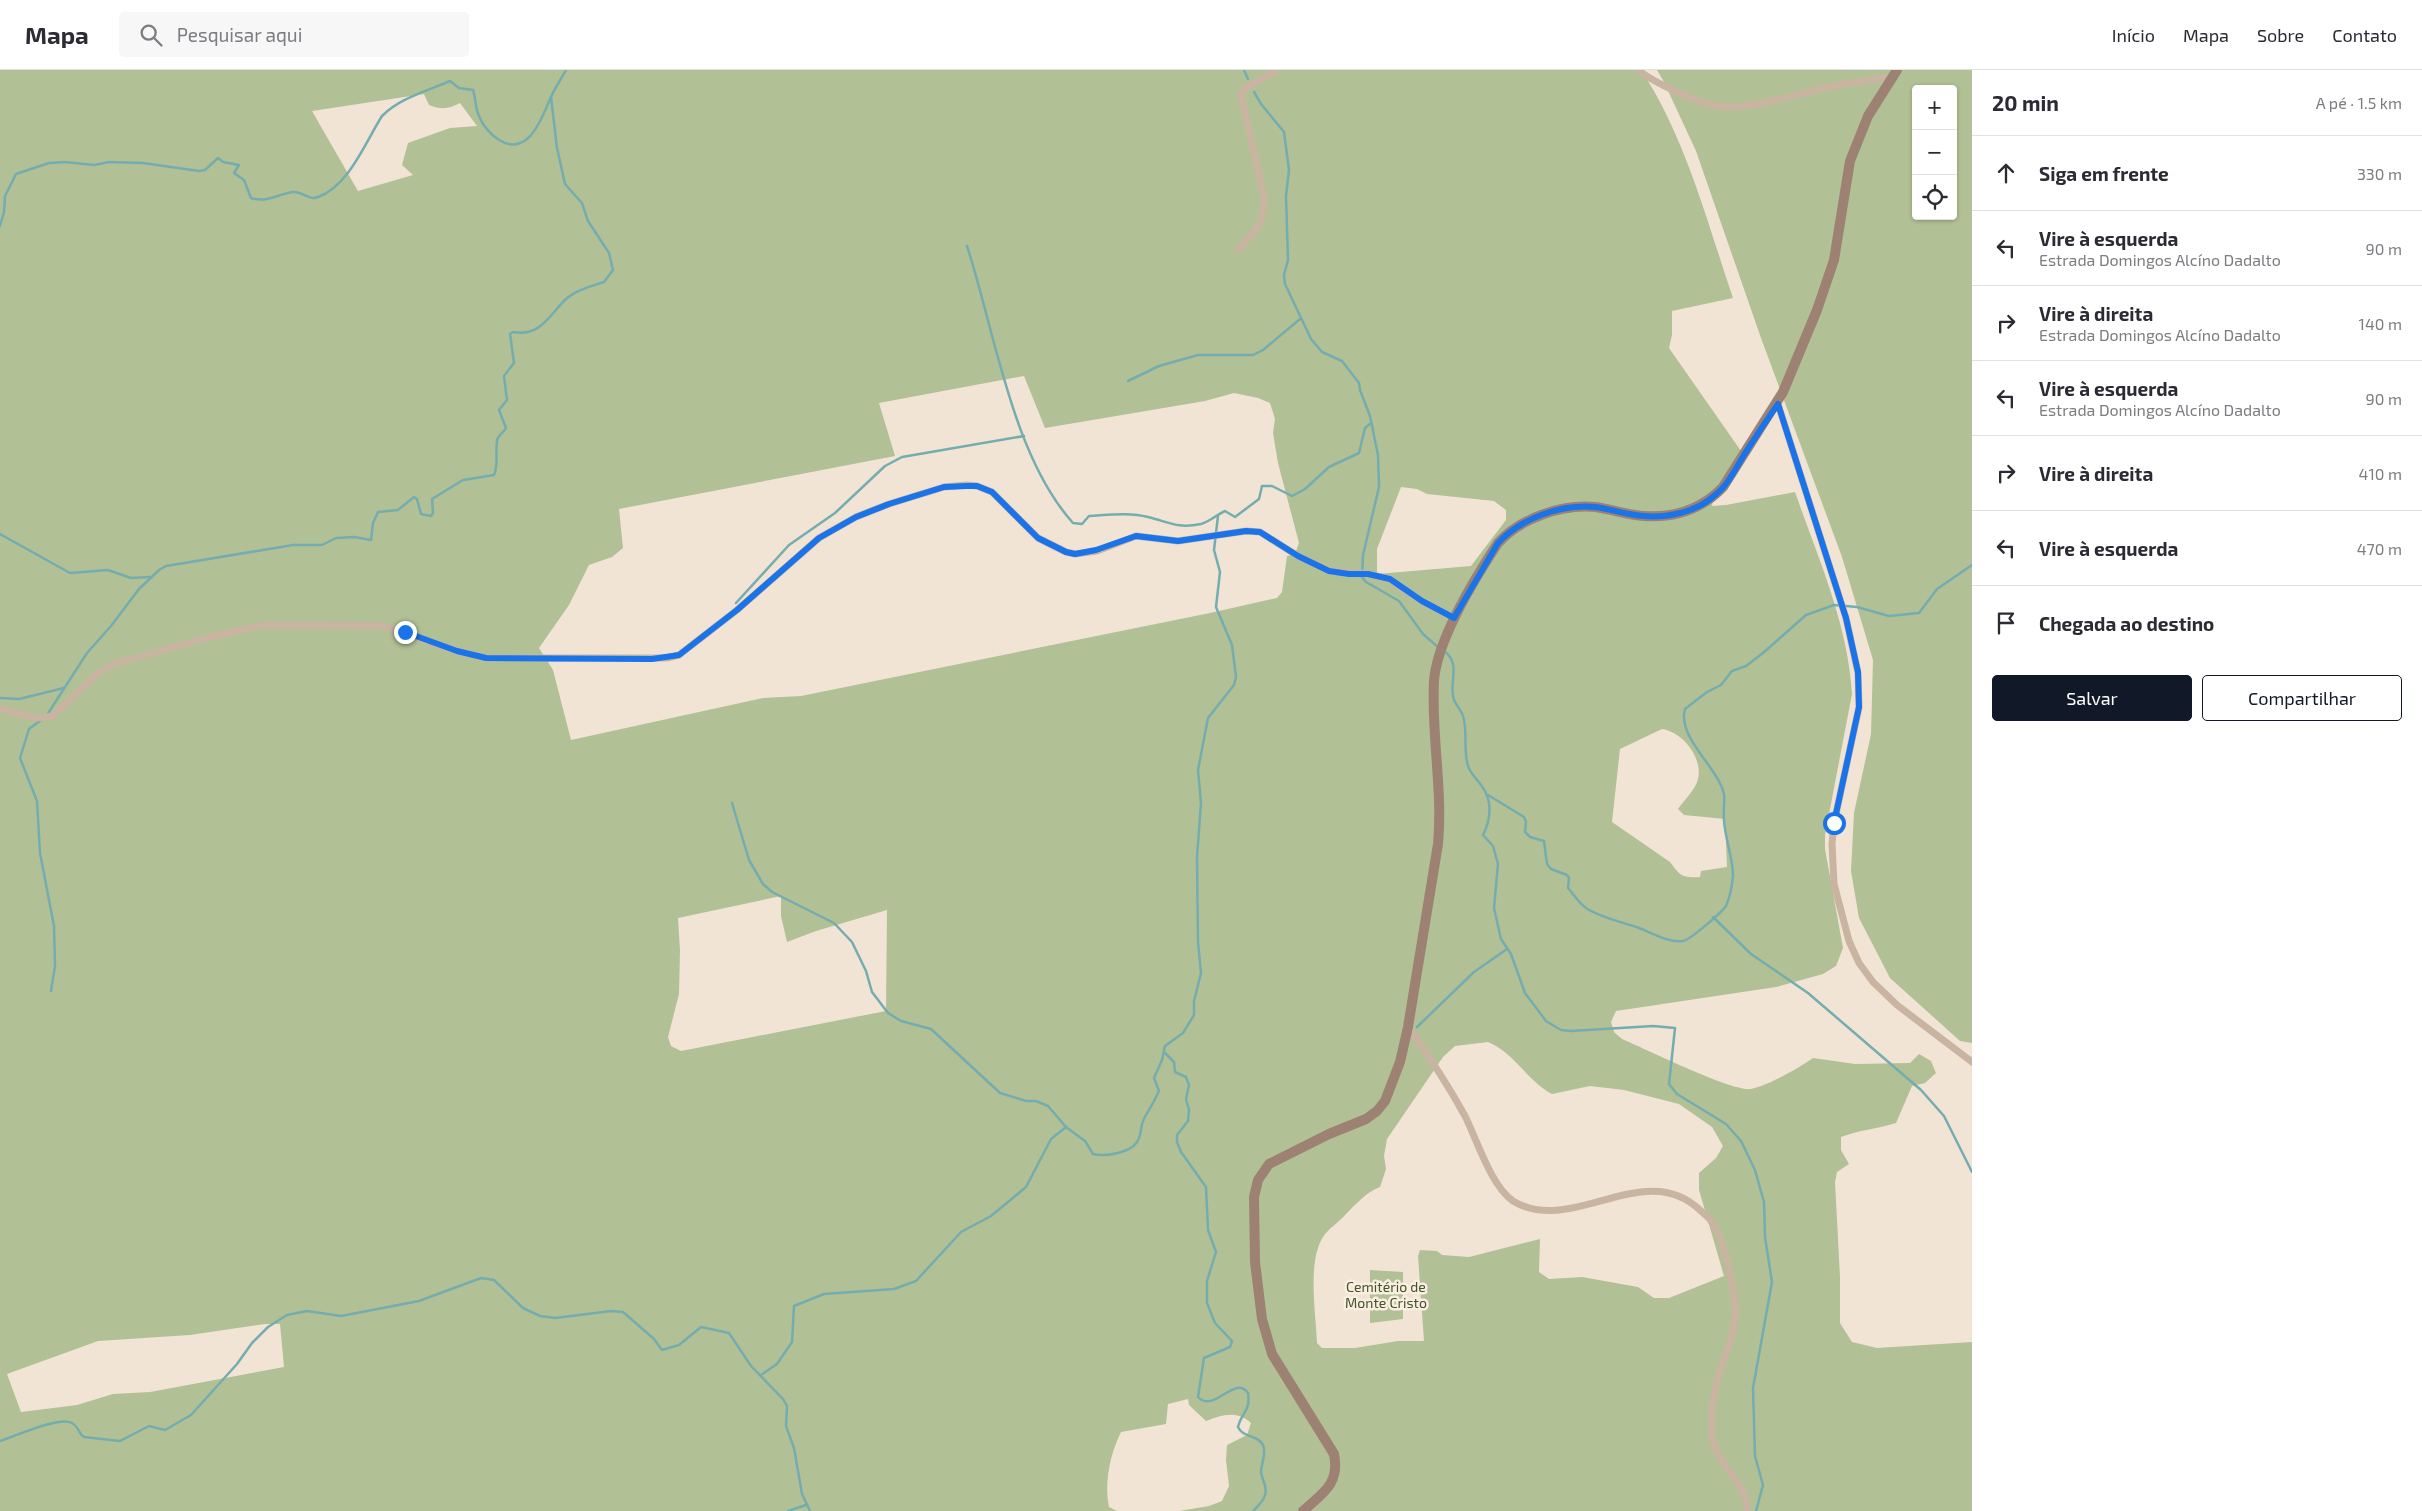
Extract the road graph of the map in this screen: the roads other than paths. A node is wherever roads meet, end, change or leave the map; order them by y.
1 (1277, 70) edge
2 (1638, 70) edge
3 (1895, 74) edge
4 (1238, 250) dead end
5 (1778, 404) junction
6 (1454, 618) junction
7 (0, 709) edge
8 (1408, 1027) junction
9 (1972, 1062) edge
10 (1303, 1511) edge
11 (1747, 1511) edge

1 - 4 street
2 - 3 street
3 - 5 street
5 - 6 street
5 - 9 street
6 - 7 street
6 - 8 street
8 - 10 street
8 - 11 street

